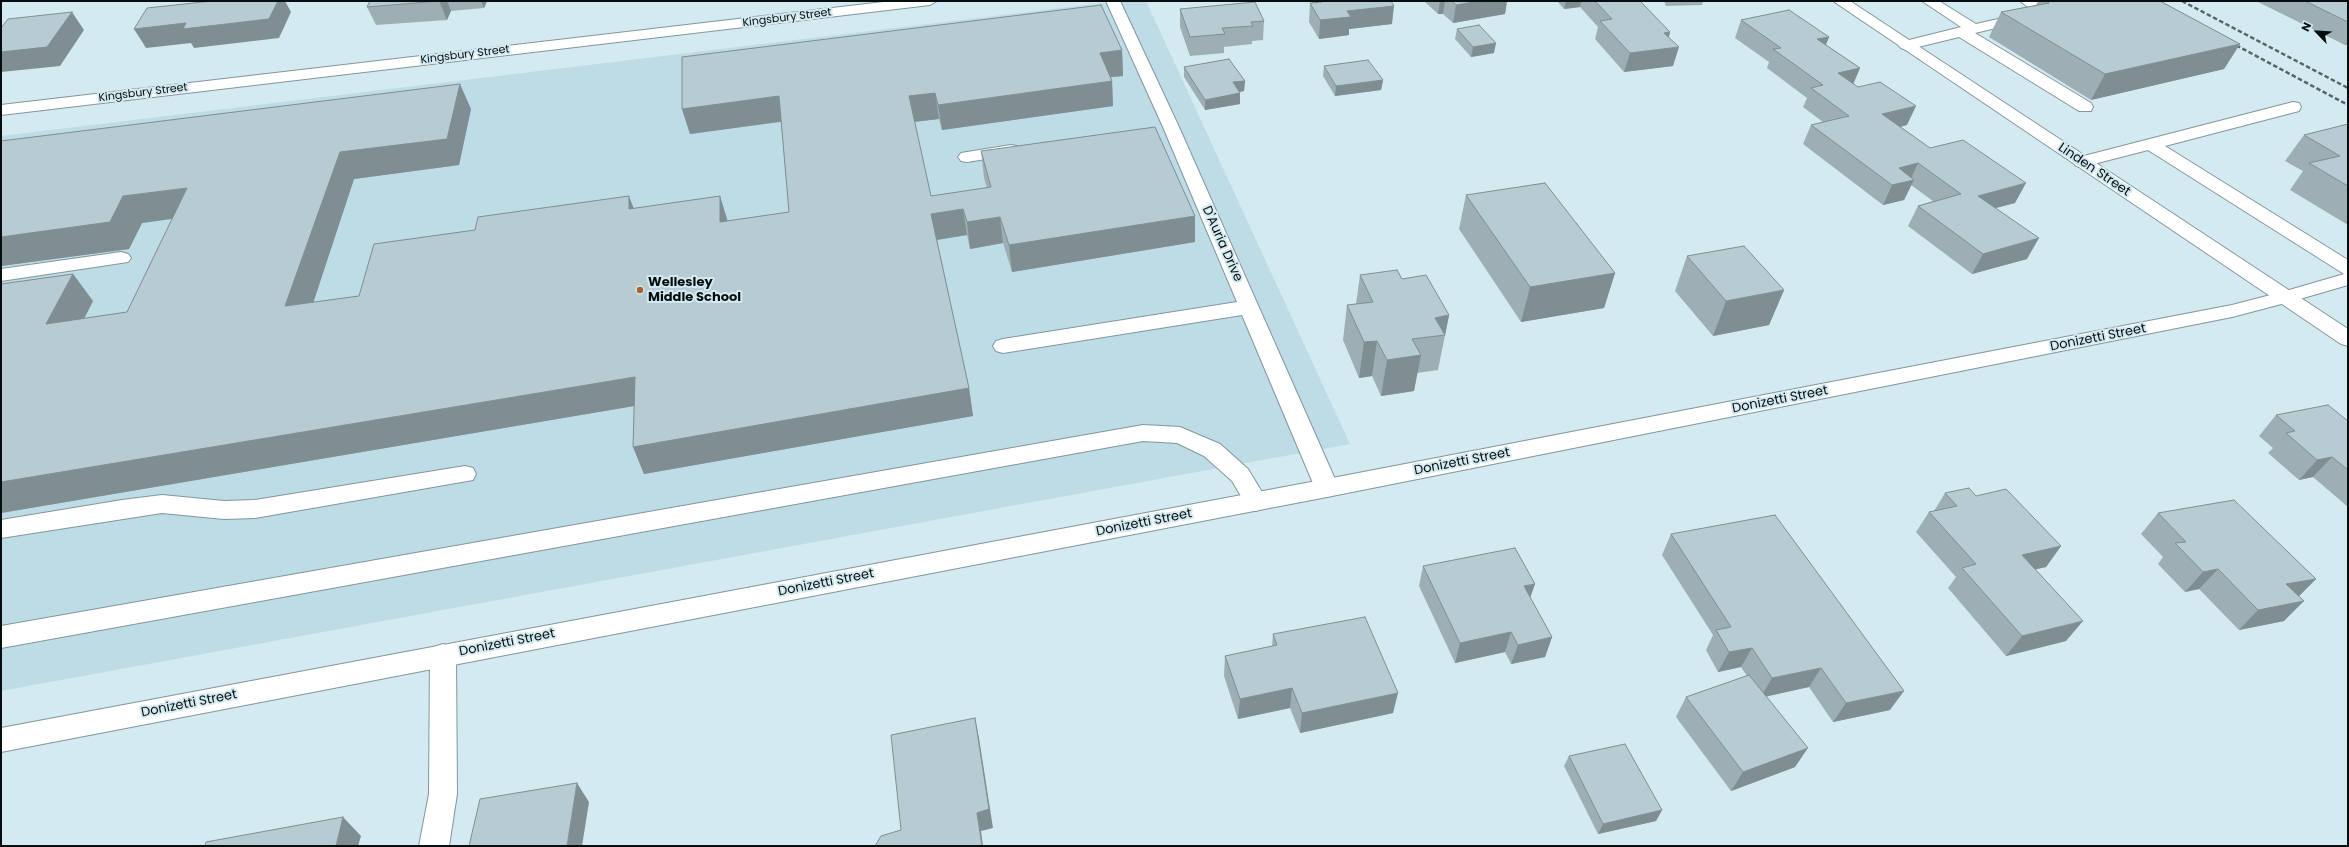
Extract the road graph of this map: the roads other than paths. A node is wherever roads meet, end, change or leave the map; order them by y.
1 (930, 1) edge
2 (1113, 1) edge
3 (1840, 1) edge
4 (1928, 1) edge
5 (2027, 1) edge
6 (2061, 9) edge
7 (2046, 12) junction
8 (1968, 31) junction
9 (1906, 45) junction
10 (2085, 107) dead end
11 (2293, 107) dead end
12 (1, 110) edge
13 (2151, 144) junction
14 (1030, 148) edge
15 (967, 157) dead end
16 (2082, 162) junction
17 (120, 258) dead end
18 (2348, 269) edge
19 (1, 275) edge
20 (2348, 279) edge
21 (2286, 297) junction
22 (1249, 307) junction
23 (2348, 339) edge
24 (1003, 346) dead end
25 (465, 474) dead end
26 (1327, 488) junction
27 (1256, 502) junction
28 (1, 529) edge
29 (1, 637) edge
30 (443, 655) junction
31 (1, 740) edge
32 (434, 846) edge

1 - 12 street, Kingsbury Street
2 - 22 street, D'Auria Drive
3 - 9 street, Linden Street
4 - 8 street
5 - 7 street
6 - 7 street
7 - 8 street
8 - 9 street
8 - 10 street
9 - 16 street, Linden Street
11 - 13 street
13 - 16 street
13 - 18 street
14 - 15 street
16 - 21 street, Linden Street
17 - 19 street
20 - 21 street, Donizetti Street
21 - 23 street, Linden Street
21 - 26 street, Donizetti Street
22 - 24 street
22 - 26 street, D'Auria Drive
25 - 28 street
26 - 27 street, Donizetti Street
27 - 29 street
27 - 30 street, Donizetti Street
30 - 31 street, Donizetti Street
30 - 32 street

